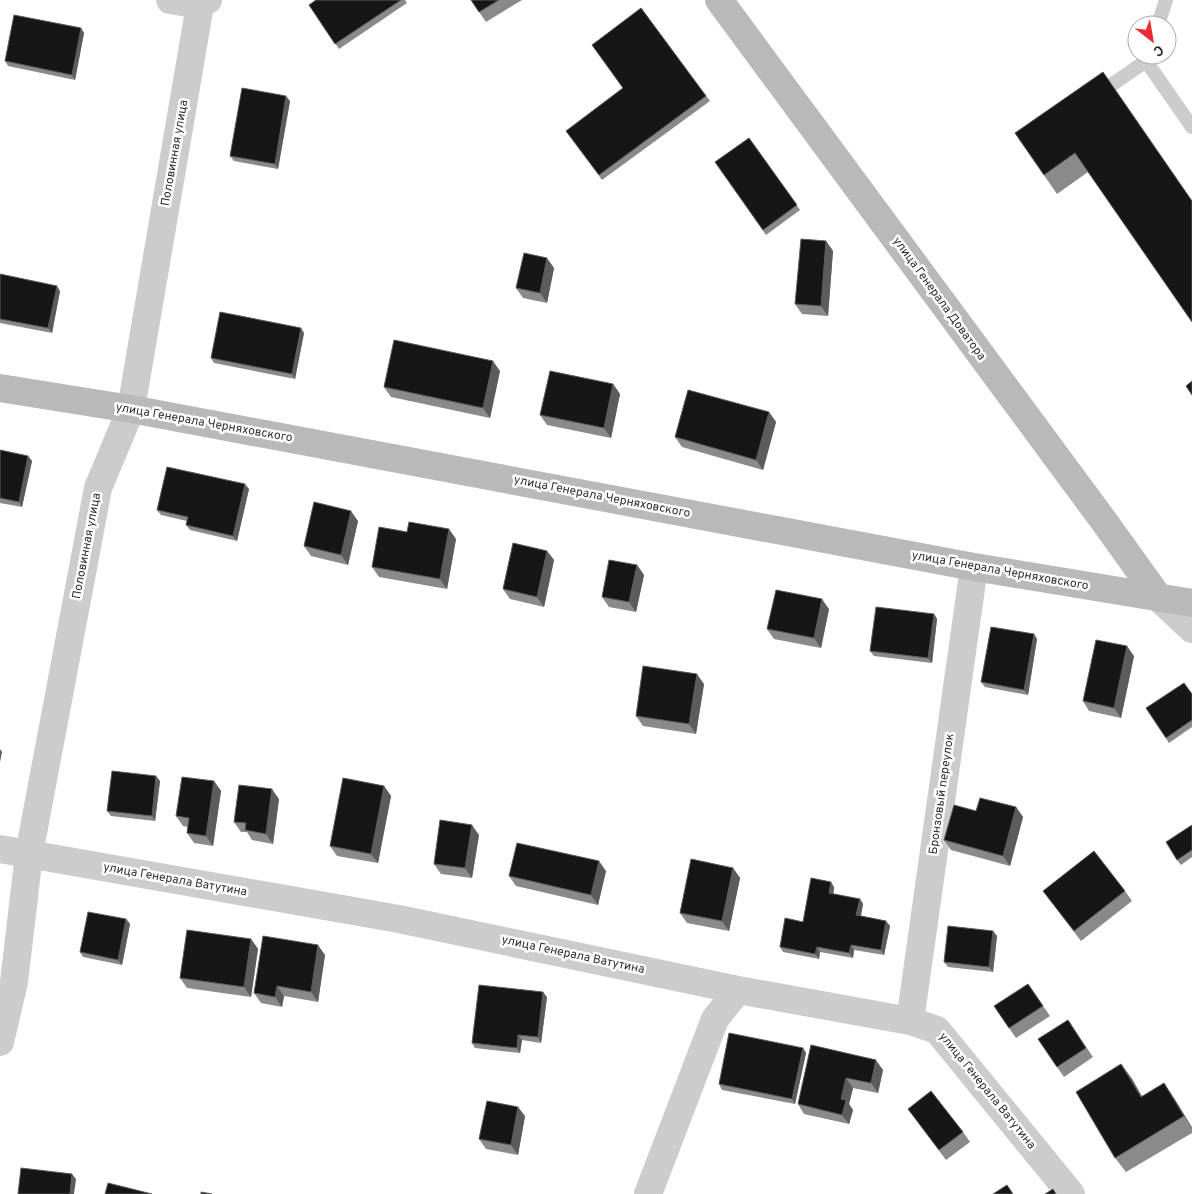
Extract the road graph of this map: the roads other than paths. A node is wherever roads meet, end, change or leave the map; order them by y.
1 (170, 0) edge
2 (719, 0) edge
3 (1166, 0) edge
4 (204, 3) edge
5 (1161, 15) edge
6 (1138, 65) edge
7 (1152, 65) edge
8 (1083, 106) edge
9 (1192, 126) edge
10 (0, 388) edge
11 (131, 409) junction
12 (974, 567) junction
13 (1159, 598) junction
14 (1192, 603) edge
15 (1192, 629) edge
16 (0, 850) edge
17 (29, 854) junction
18 (738, 990) junction
19 (910, 1022) junction
20 (0, 1042) edge
21 (648, 1194) edge
22 (1070, 1194) edge

1 - 4 street
2 - 13 street, улица Генерала Доватора
3 - 5 lane
4 - 11 street, Половинная улица
6 - 8 lane
7 - 9 lane
10 - 11 street, улица Генерала Черняховского
11 - 12 street, улица Генерала Черняховского
11 - 17 street, Половинная улица
12 - 13 street, улица Генерала Черняховского
12 - 19 street, Бронзовый переулок
13 - 14 street, улица Генерала Черняховского
13 - 15 street
16 - 17 street, улица Генерала Ватутина
17 - 18 street, улица Генерала Ватутина
17 - 20 street, Половинная улица
18 - 19 street, улица Генерала Ватутина
18 - 21 street
19 - 22 street, улица Генерала Ватутина

